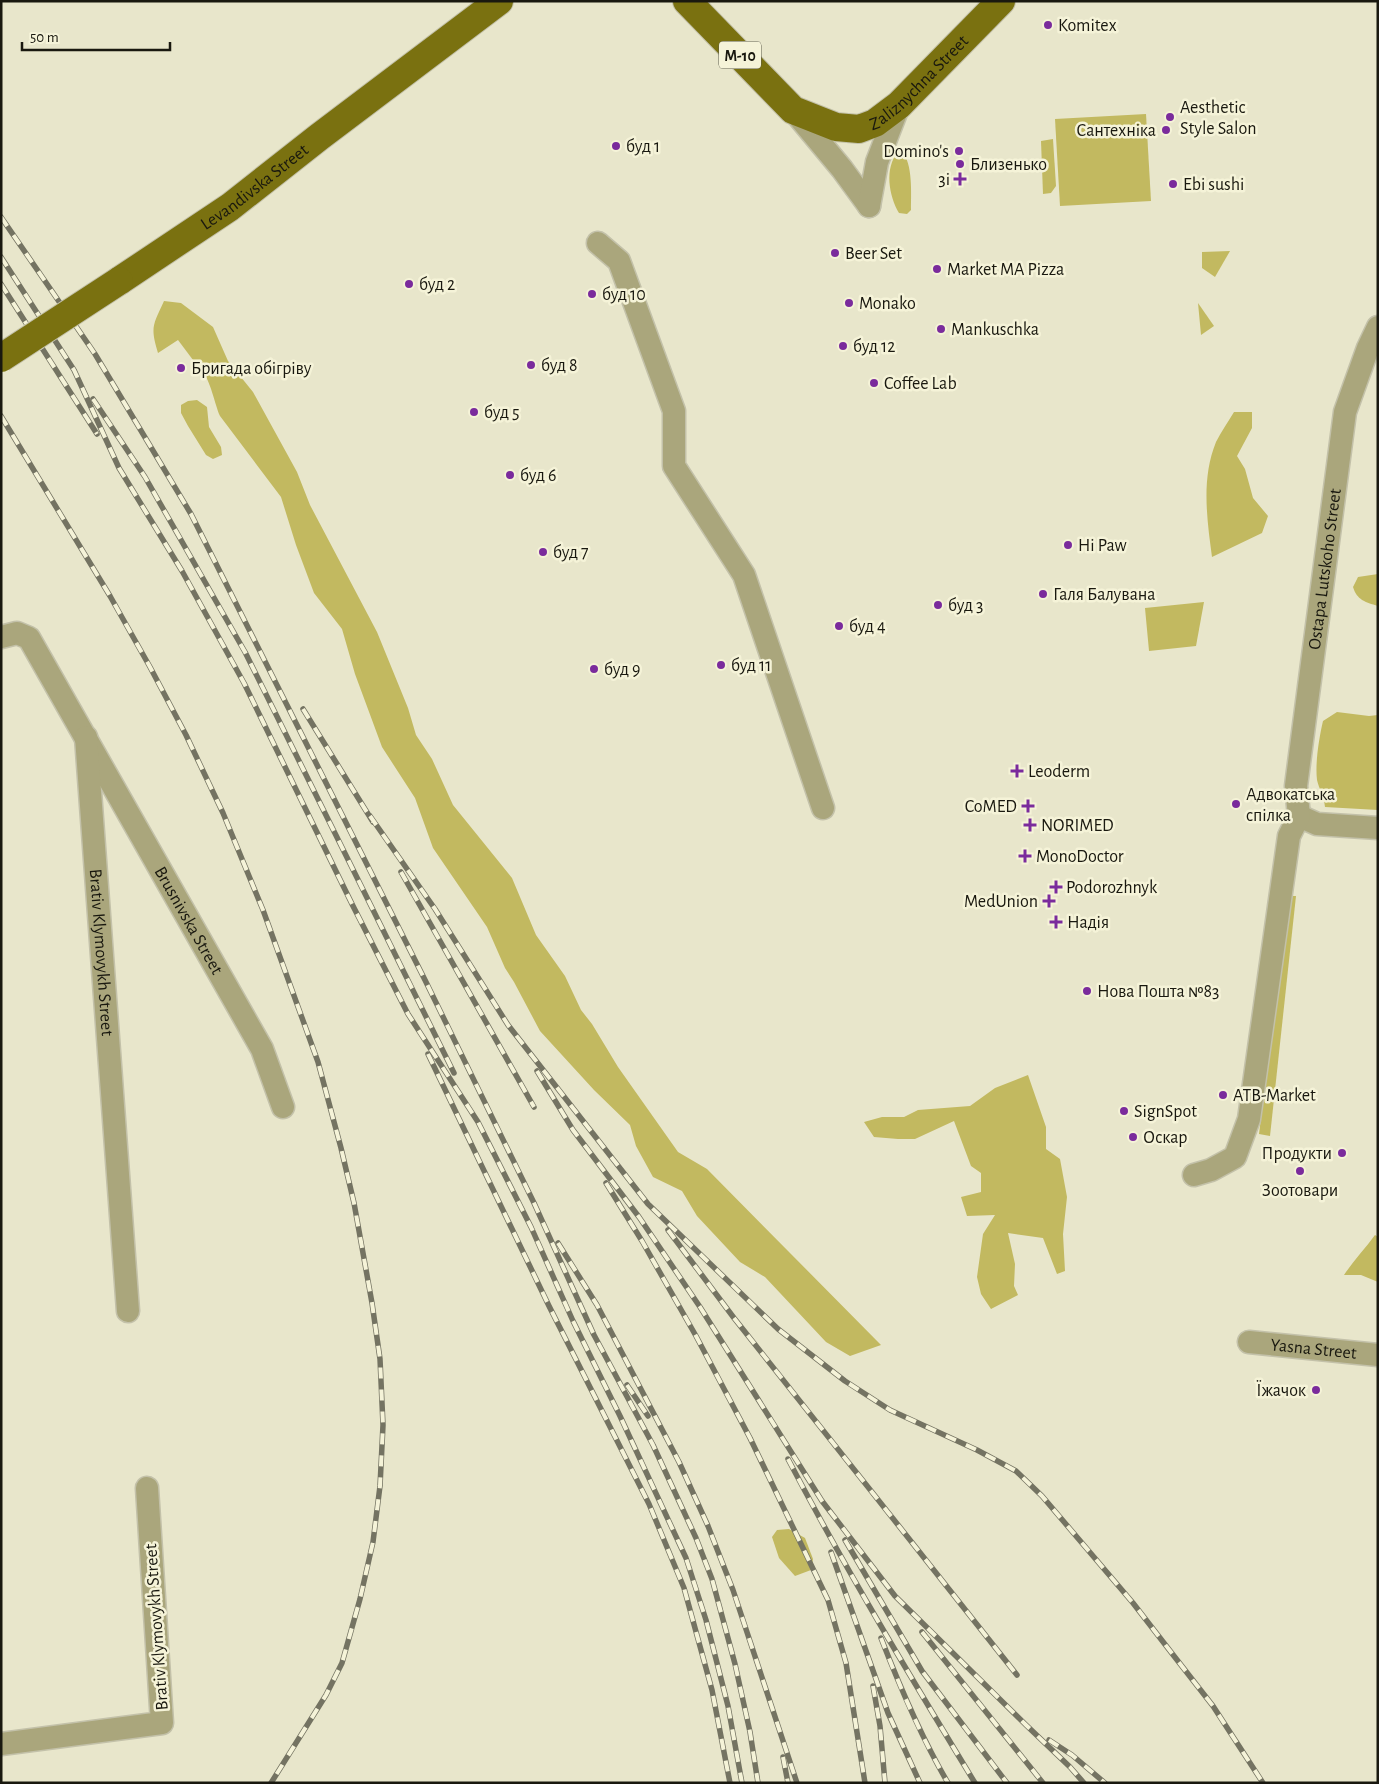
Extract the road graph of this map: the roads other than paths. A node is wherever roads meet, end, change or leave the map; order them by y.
1 (499, 1) edge
2 (687, 1) edge
3 (1001, 1) edge
4 (899, 105) junction
5 (793, 110) junction
6 (598, 243) dead end
7 (1378, 327) edge
8 (1, 358) edge
9 (1, 637) edge
10 (86, 737) junction
11 (823, 808) dead end
12 (1298, 816) junction
13 (1378, 828) edge
14 (283, 1108) dead end
15 (1194, 1175) dead end
16 (128, 1311) dead end
17 (1248, 1342) dead end
18 (1378, 1355) edge
19 (147, 1488) dead end
20 (1, 1744) edge

1 - 8 main road, Levandivska Street, bridge
2 - 5 main road, Zaliznychna Street / М-10
3 - 4 main road, Zaliznychna Street / М-10
4 - 5 main road, Zaliznychna Street / М-10
4 - 5 street
6 - 11 street
7 - 12 street, Ostapa Lutskoho Street
9 - 10 street, Brativ Klymovykh Street
10 - 14 street, Brusnivska Street
10 - 16 street, Brativ Klymovykh Street
12 - 13 street
12 - 15 street
17 - 18 street, Yasna Street
19 - 20 street, Brativ Klymovykh Street

